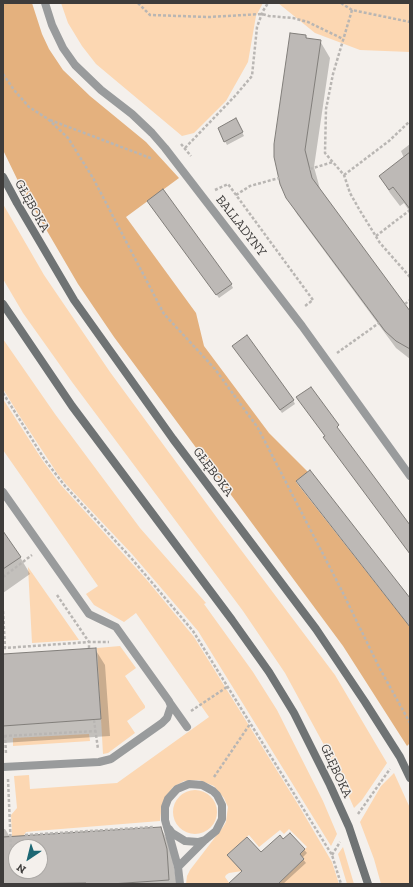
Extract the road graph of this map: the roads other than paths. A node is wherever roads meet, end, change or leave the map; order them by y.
1 (44, 3) edge
2 (3, 178) edge
3 (3, 304) edge
4 (410, 476) edge
5 (3, 492) edge
6 (169, 701) junction
7 (187, 727) dead end
8 (5, 767) edge
9 (410, 778) edge
10 (167, 826) junction
11 (205, 840) junction
12 (178, 867) junction
13 (180, 884) edge
14 (368, 884) edge

1 - 4 street, BALLADYNY
2 - 9 street, GŁĘBOKA
3 - 14 street, GŁĘBOKA
5 - 6 street
6 - 7 street
6 - 8 street
10 - 11 street
10 - 11 street
10 - 12 street
11 - 12 street
12 - 13 street

